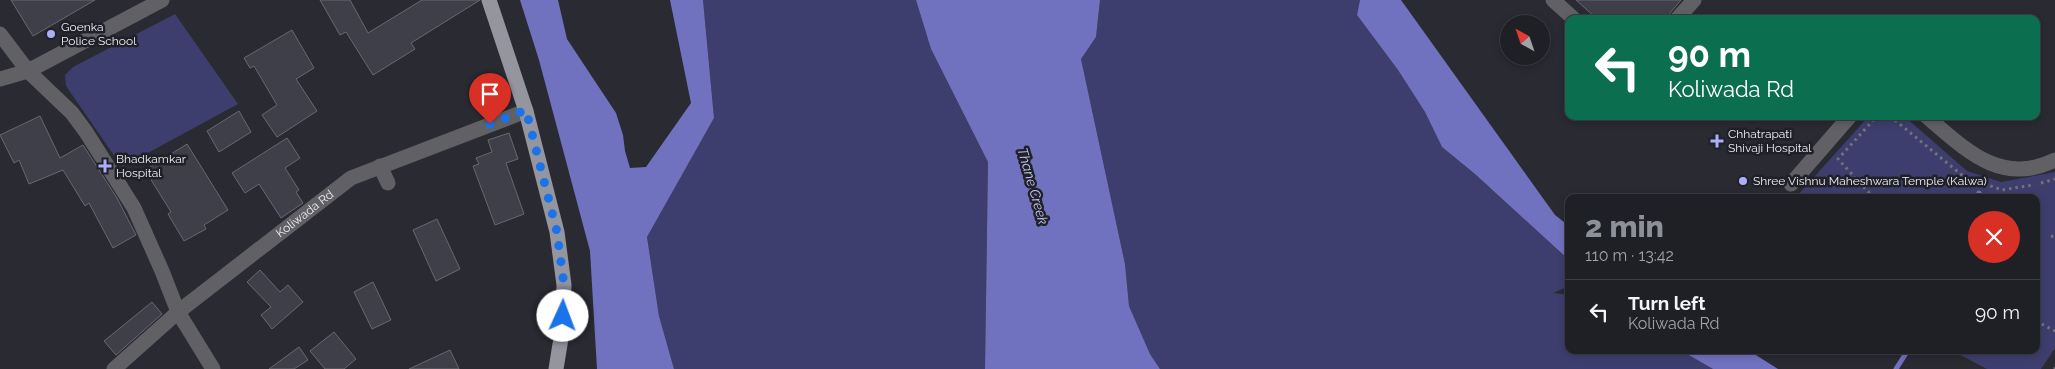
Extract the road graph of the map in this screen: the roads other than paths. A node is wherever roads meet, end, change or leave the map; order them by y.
1 (162, 0) edge
2 (488, 0) edge
3 (1553, 0) edge
4 (1694, 0) edge
5 (1570, 15) edge
6 (1681, 15) edge
7 (0, 34) edge
8 (28, 70) junction
9 (0, 79) edge
10 (526, 110) junction
11 (1847, 120) edge
12 (1931, 120) edge
13 (2055, 160) edge
14 (380, 166) junction
15 (388, 184) dead end
16 (1791, 184) dead end
17 (178, 312) junction
18 (114, 369) edge
19 (213, 369) edge
20 (556, 369) edge

1 - 8 street
2 - 10 main road
3 - 5 street
4 - 6 street
7 - 8 street
8 - 9 street
8 - 17 street
10 - 14 street, Koliwada Rd
10 - 20 main road
11 - 16 street
12 - 13 street
14 - 15 street
14 - 17 street, Koliwada Rd
17 - 18 street, Koliwada Rd
17 - 19 street

